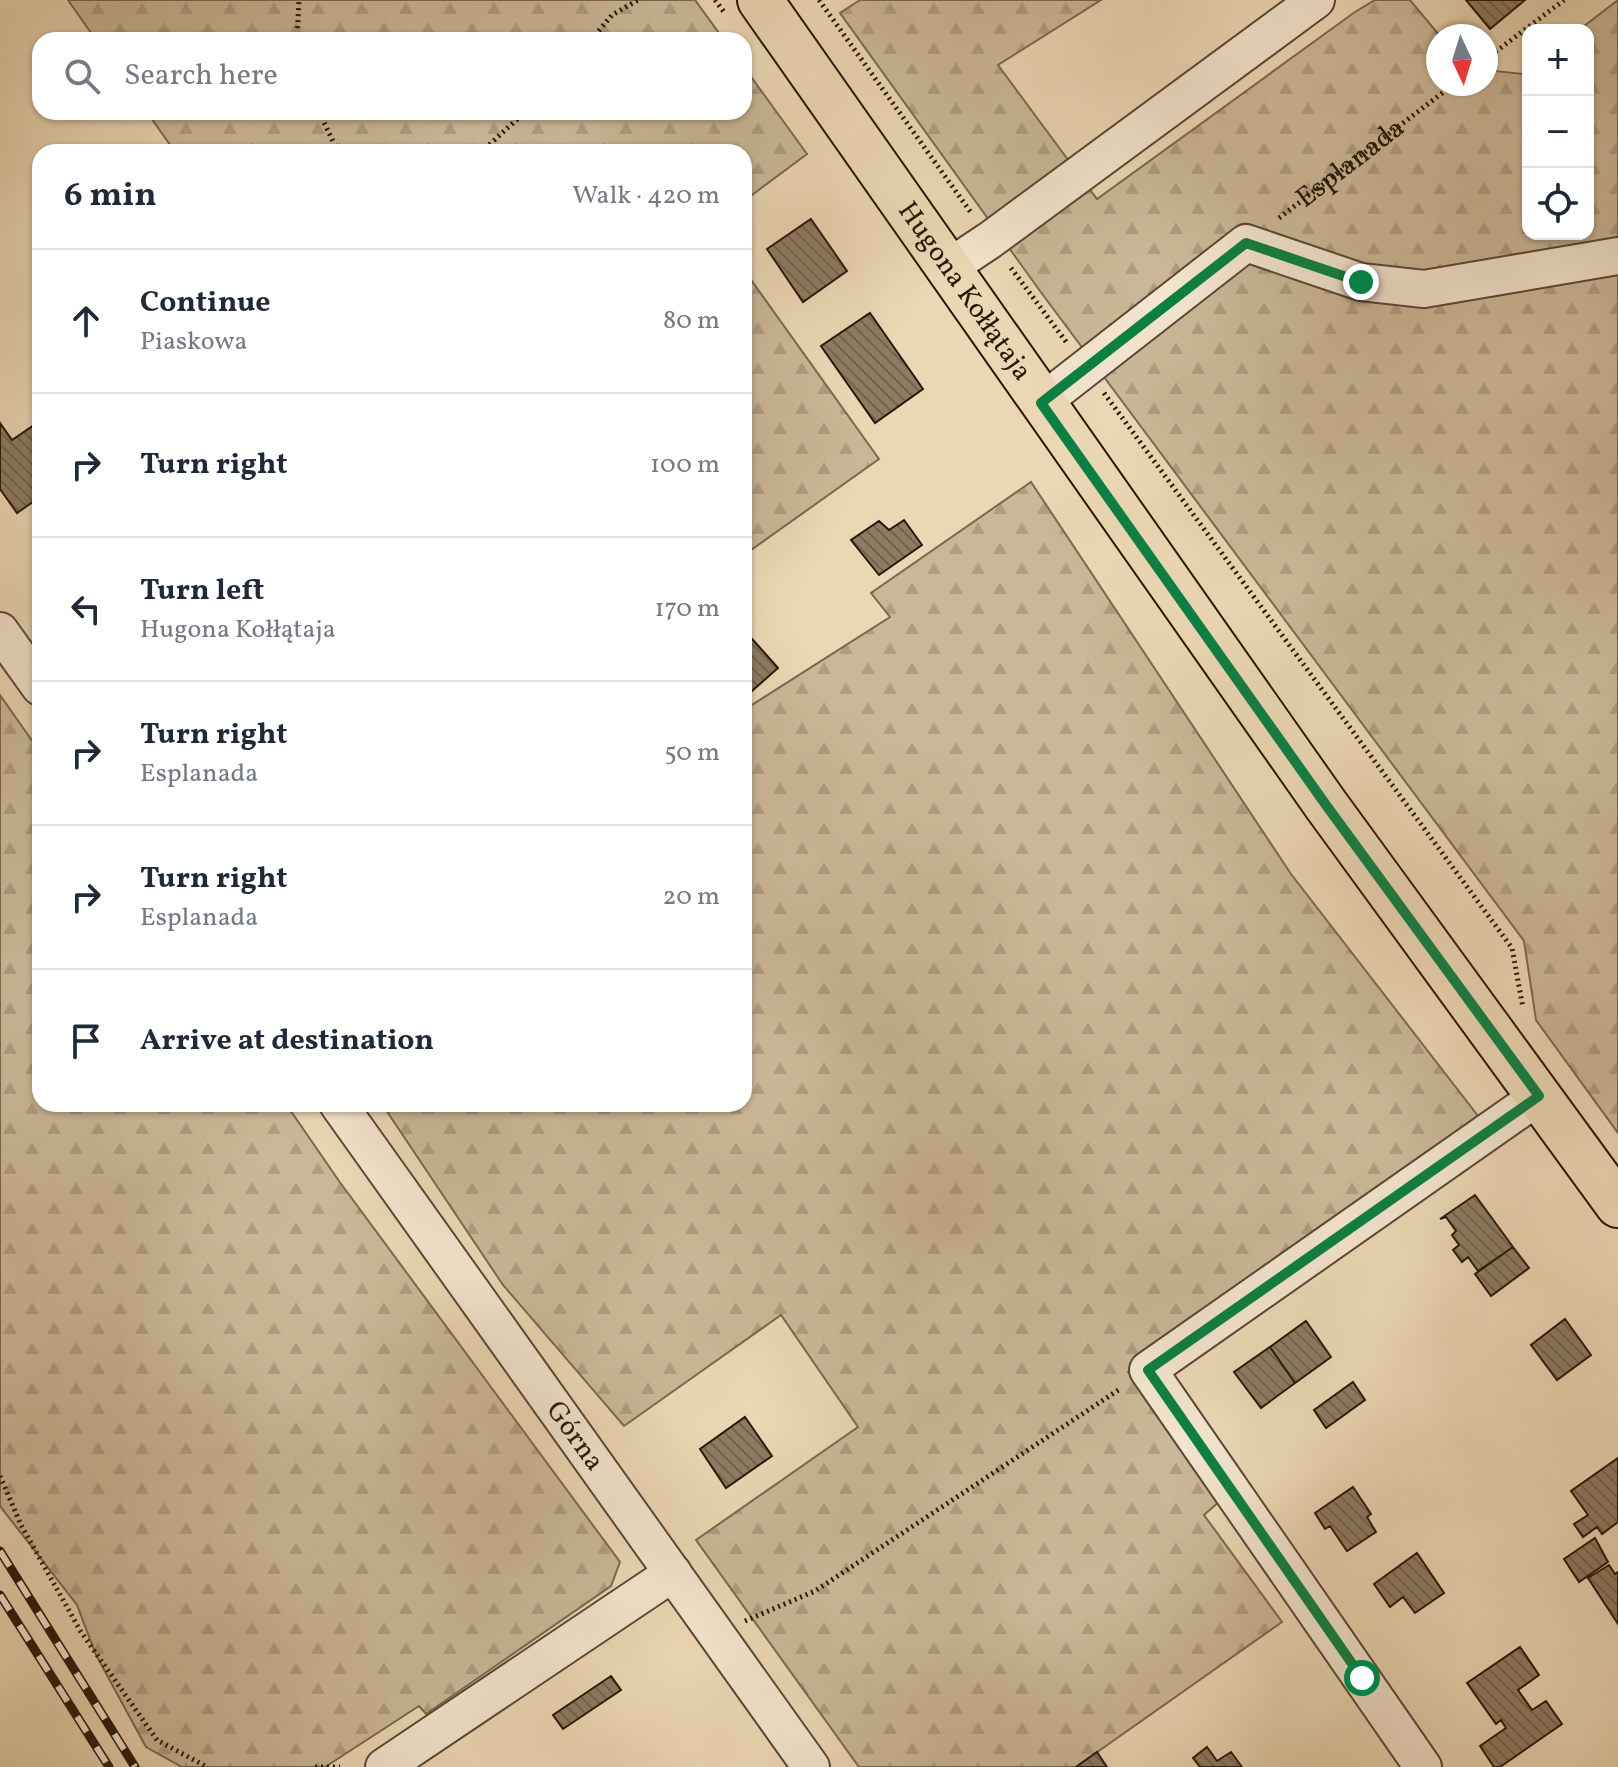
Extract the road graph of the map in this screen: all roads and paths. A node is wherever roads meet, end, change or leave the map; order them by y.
1 (299, 0) edge
2 (638, 0) edge
3 (760, 0) edge
4 (819, 0) edge
5 (1316, 0) edge
6 (1564, 0) edge
7 (297, 32) edge
8 (598, 32) edge
9 (1498, 50) edge
10 (1438, 96) edge
11 (323, 120) edge
12 (516, 120) edge
13 (334, 144) edge
14 (490, 144) edge
15 (990, 240) junction
16 (1246, 243) junction
17 (1618, 256) edge
18 (948, 268) junction
19 (1086, 368) junction
20 (1041, 403) junction
21 (0, 631) edge
22 (32, 676) edge
23 (1523, 1009) dead end
24 (1539, 1096) junction
25 (344, 1112) edge
26 (1618, 1205) edge
27 (1148, 1370) junction
28 (0, 1476) edge
29 (673, 1573) junction
30 (719, 1638) junction
31 (207, 1767) edge
32 (315, 1767) edge
33 (340, 1767) edge
34 (384, 1767) edge
35 (811, 1767) edge
36 (1423, 1767) edge

1 - 7 path
2 - 8 path
3 - 18 main road, Hugona Kołłątaja
4 - 15 path
5 - 15 street
6 - 9 path
10 - 16 path, Esplanada
11 - 13 path
12 - 14 path
15 - 18 street
15 - 19 path
16 - 17 street
16 - 19 street
18 - 20 main road, Hugona Kołłątaja
19 - 20 street
19 - 23 path
20 - 24 main road, Hugona Kołłątaja
21 - 22 street
24 - 26 main road, Hugona Kołłątaja
24 - 27 street
25 - 29 street, Górna
27 - 30 path
27 - 36 street
28 - 31 path
29 - 30 street, Górna
29 - 34 street
30 - 35 street, Górna
32 - 33 path

